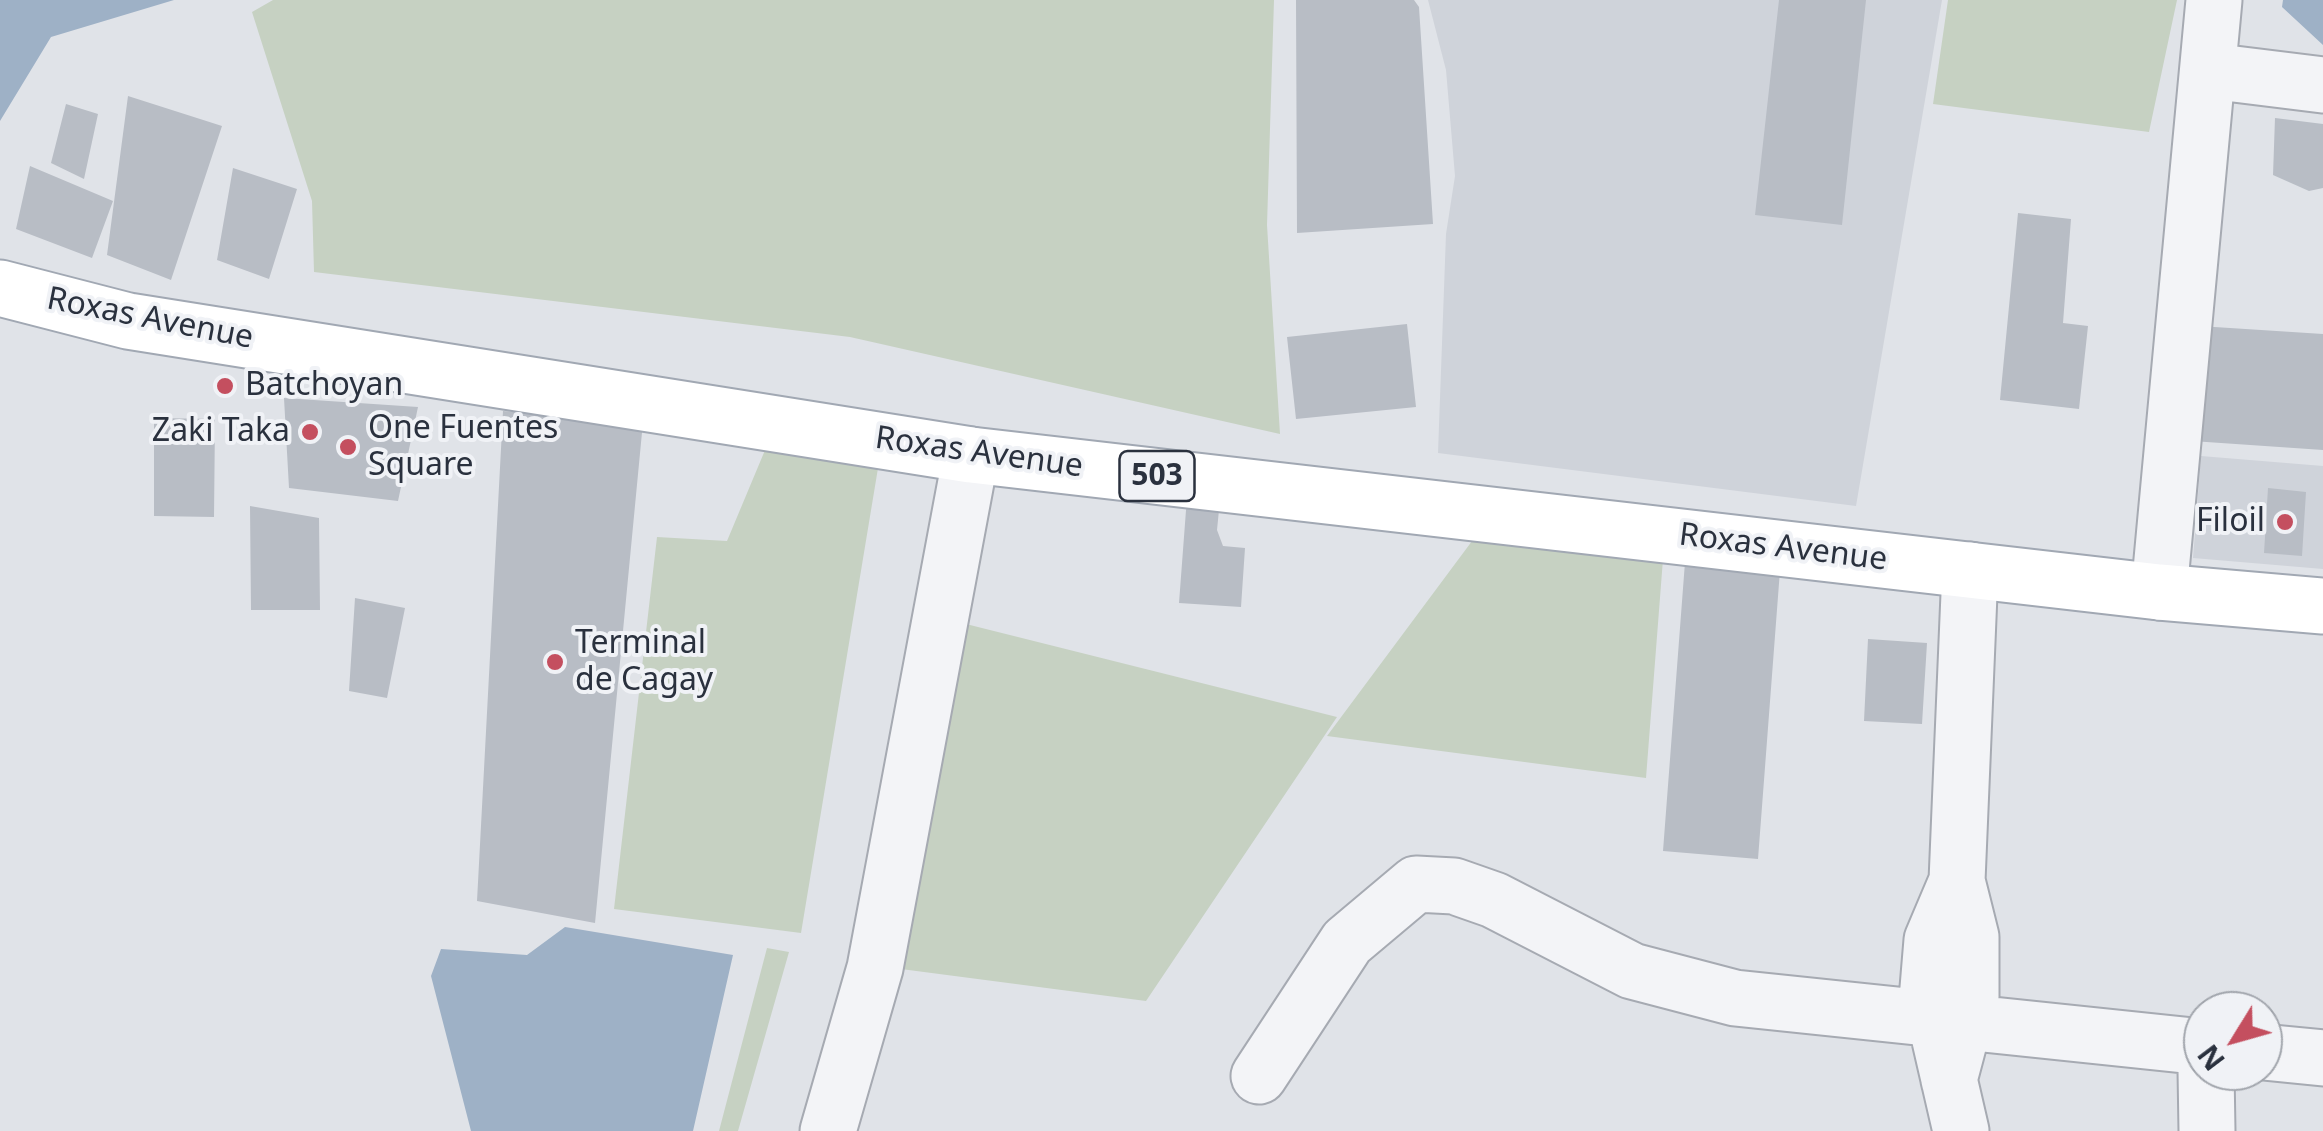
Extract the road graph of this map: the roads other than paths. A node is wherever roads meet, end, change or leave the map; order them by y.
1 (2214, 0) edge
2 (2210, 71) junction
3 (2323, 85) edge
4 (0, 288) edge
5 (971, 455) junction
6 (1970, 570) junction
7 (2158, 592) junction
8 (2323, 606) edge
9 (1950, 1022) junction
10 (2183, 1044) edge
11 (2283, 1054) edge
12 (2323, 1058) edge
13 (1258, 1076) dead end
14 (2206, 1091) edge
15 (1955, 1105) edge
16 (828, 1131) edge
17 (2207, 1131) edge

1 - 2 street
2 - 3 street
2 - 7 street
4 - 5 main road, Roxas Avenue / 503
5 - 6 main road, Roxas Avenue / 503
5 - 16 street
6 - 7 main road, Roxas Avenue / 503
6 - 9 street
7 - 8 main road, Roxas Avenue / 503
9 - 10 street
9 - 13 street
9 - 15 street
11 - 12 street
14 - 17 street

